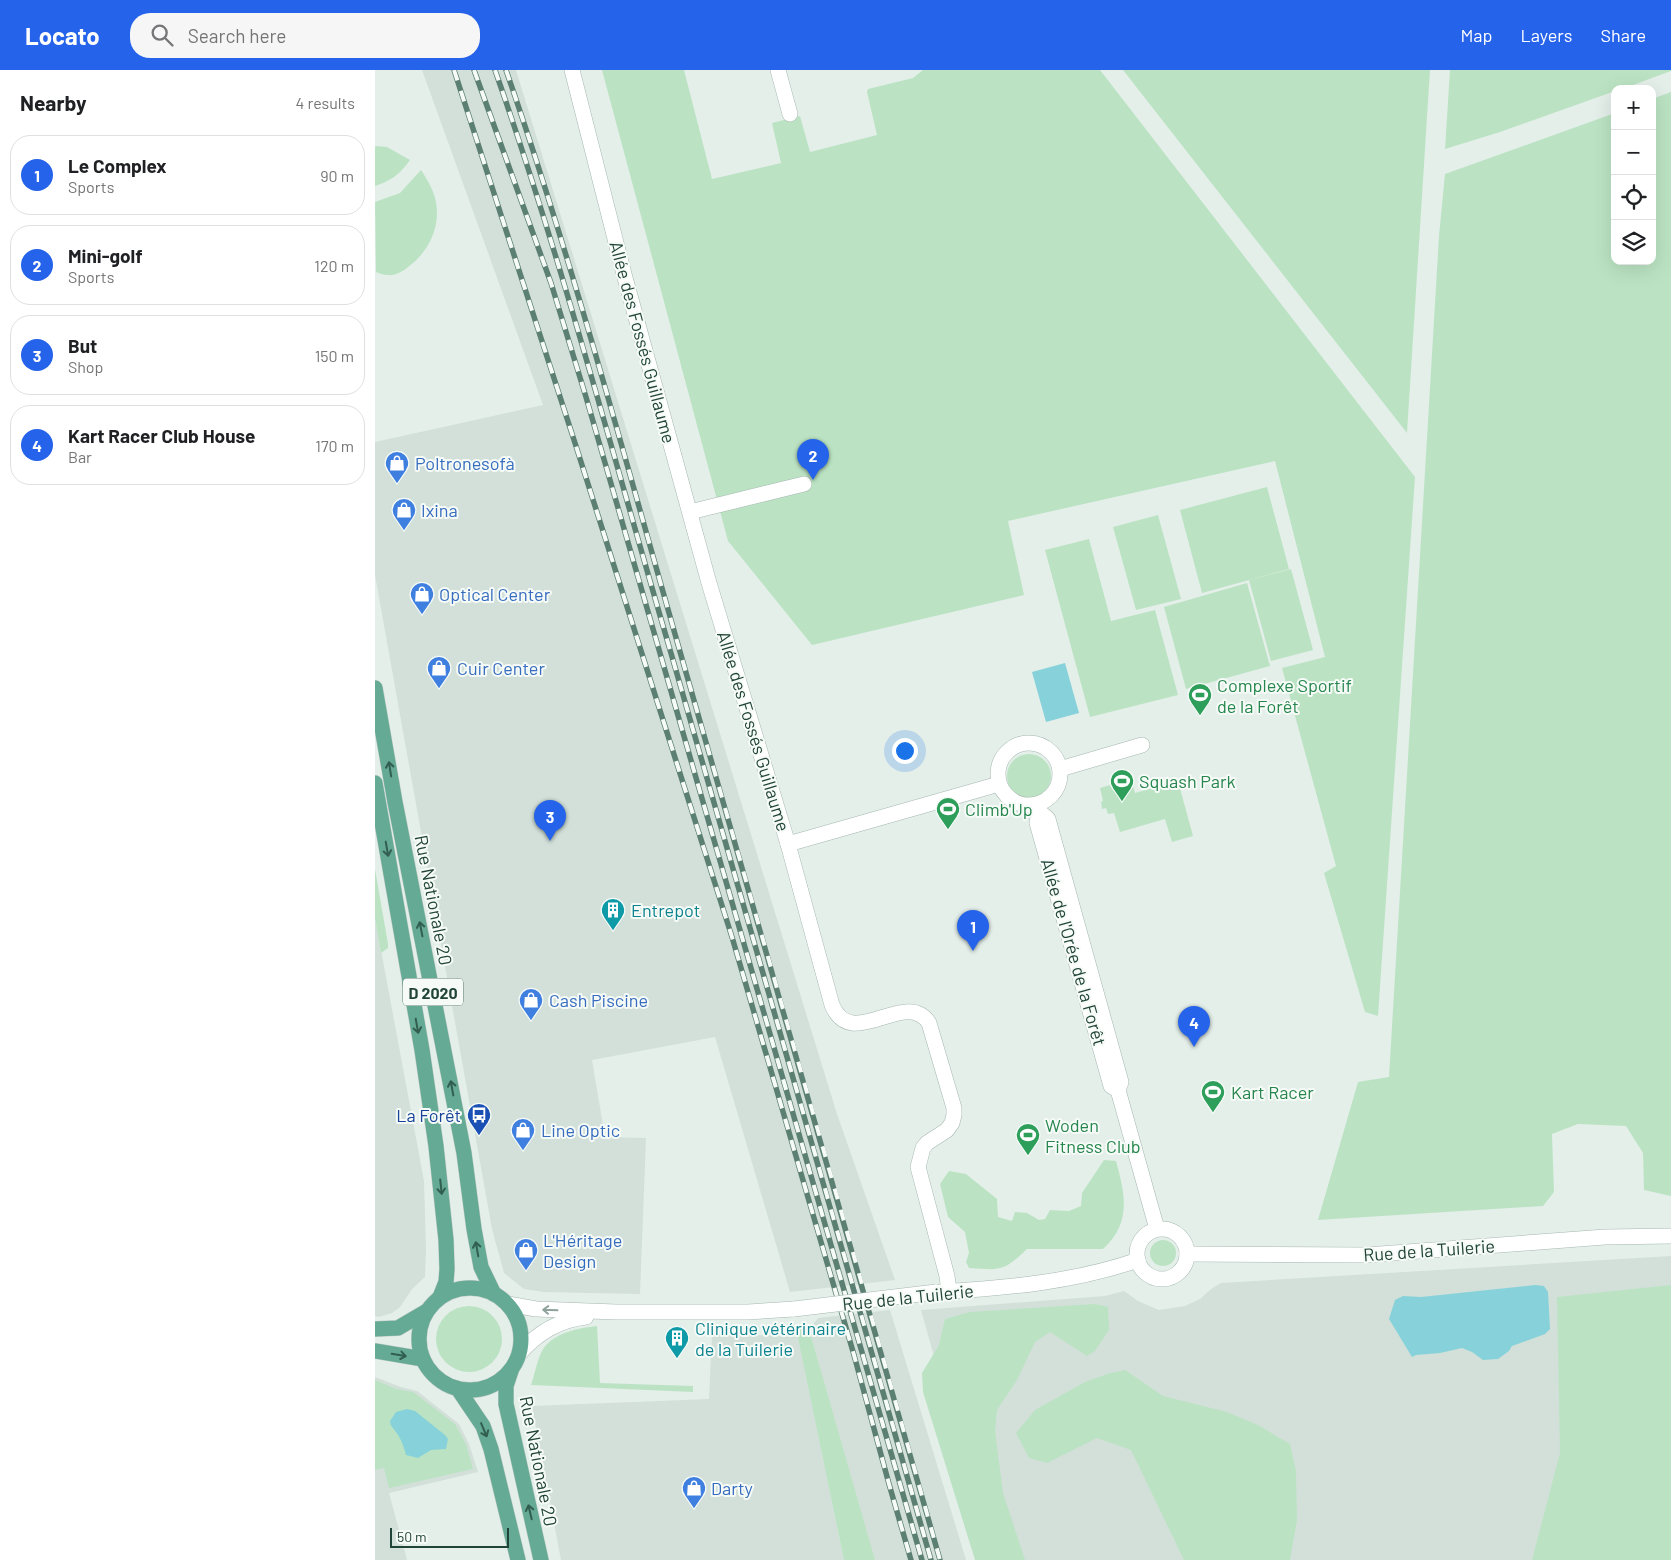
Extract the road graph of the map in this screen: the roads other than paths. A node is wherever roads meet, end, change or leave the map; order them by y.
1 (572, 70) edge
2 (778, 70) edge
3 (790, 114) dead end
4 (803, 484) dead end
5 (691, 512) junction
6 (375, 688) edge
7 (1142, 745) dead end
8 (1060, 769) junction
9 (375, 783) edge
10 (999, 784) junction
11 (1038, 808) junction
12 (787, 844) junction
13 (1157, 1229) junction
14 (1671, 1236) edge
15 (1187, 1254) junction
16 (1138, 1260) junction
17 (942, 1292) junction
18 (495, 1294) junction
19 (440, 1297) junction
20 (508, 1304) junction
21 (427, 1311) junction
22 (616, 1312) junction
23 (375, 1329) edge
24 (375, 1351) edge
25 (519, 1354) junction
26 (423, 1359) junction
27 (511, 1369) junction
28 (458, 1389) junction
29 (518, 1560) edge
30 (541, 1560) edge

1 - 5 street, Allée des Fossés Guillaume
2 - 3 street
4 - 5 street
5 - 12 street, Allée des Fossés Guillaume
18 -> 6 main road, Rue Nationale 20 / D 2020
7 - 8 street
8 - 10 street
8 - 11 street
9 -> 19 main road, Rue Nationale 20 / D 2020
10 - 11 street
10 - 12 street
11 - 13 street, Allée de l'Orée de la Forêt
12 - 17 street, Allée des Fossés Guillaume
13 - 15 street
13 - 16 street
14 - 15 street, Rue de la Tuilerie
15 - 16 street
16 - 17 street, Rue de la Tuilerie
17 - 22 street, Rue de la Tuilerie, bridge
18 - 19 main road
18 - 20 main road
19 - 21 main road
22 -> 20 street, Rue de la Tuilerie
20 - 25 main road
21 - 23 main road
21 - 26 main road
22 - 25 street, Rue de la Tuilerie
24 -> 26 main road
25 - 27 main road
26 - 28 main road
27 - 28 main road
30 -> 27 main road, Rue Nationale 20
28 -> 29 main road

